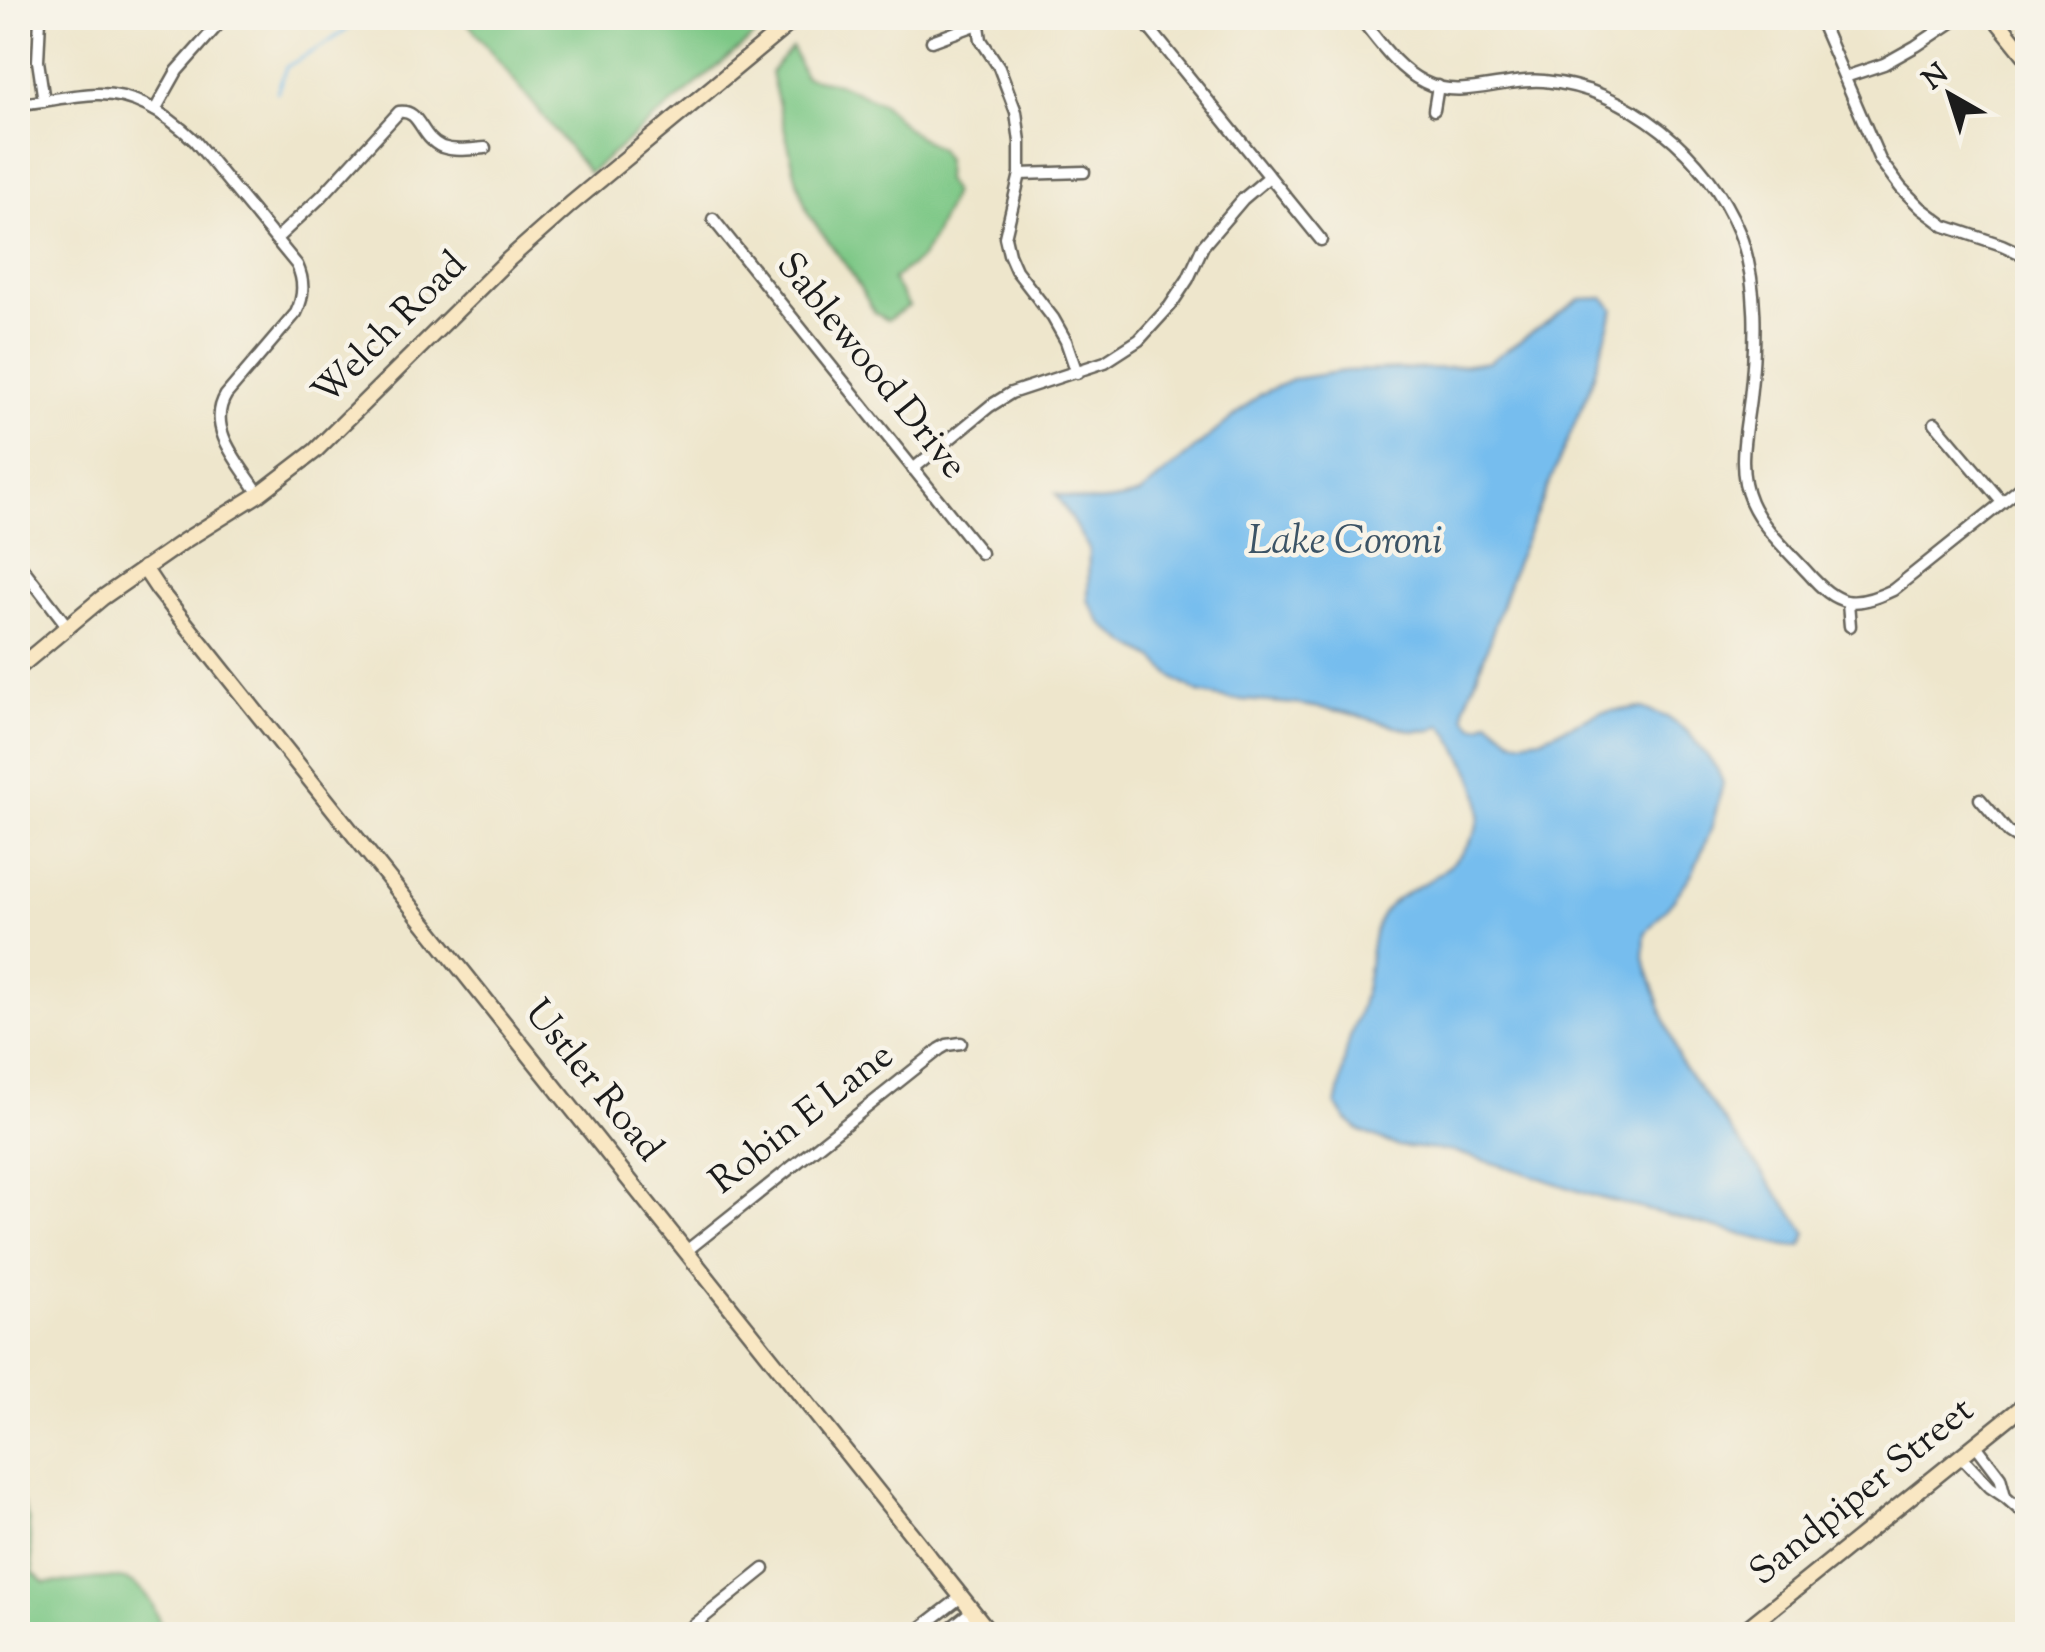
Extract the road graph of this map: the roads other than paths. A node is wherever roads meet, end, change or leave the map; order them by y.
1 (40, 18) edge
2 (224, 18) edge
3 (796, 18) edge
4 (1140, 18) edge
5 (1360, 18) edge
6 (1819, 18) edge
7 (1958, 18) edge
8 (1995, 18) edge
9 (978, 21) edge
10 (932, 41) dead end
11 (2028, 58) edge
12 (1845, 77) junction
13 (1438, 86) junction
14 (44, 102) junction
15 (18, 104) edge
16 (154, 110) junction
17 (1434, 110) dead end
18 (485, 148) dead end
19 (1084, 172) dead end
20 (1020, 174) junction
21 (1269, 177) junction
22 (713, 219) dead end
23 (276, 239) junction
24 (1321, 240) dead end
25 (2028, 258) edge
26 (1076, 373) junction
27 (1935, 423) dead end
28 (913, 469) junction
29 (2028, 482) edge
30 (259, 494) junction
31 (2002, 502) junction
32 (981, 554) dead end
33 (18, 562) edge
34 (144, 568) junction
35 (1848, 603) junction
36 (68, 626) junction
37 (1850, 626) dead end
38 (18, 668) edge
39 (1980, 799) dead end
40 (2028, 845) edge
41 (961, 1043) dead end
42 (686, 1252) junction
43 (2028, 1402) edge
44 (1975, 1444) junction
45 (1961, 1456) junction
46 (2006, 1497) junction
47 (2028, 1517) edge
48 (764, 1568) dead end
49 (960, 1597) junction
50 (972, 1611) junction
51 (930, 1620) junction
52 (684, 1634) edge
53 (913, 1634) edge
54 (942, 1634) edge
55 (991, 1634) edge
56 (1740, 1634) edge

1 - 14 street
2 - 16 street
3 - 30 street, Welch Road
4 - 21 street
5 - 13 street
6 - 12 street
7 - 12 street
8 - 11 street
9 - 10 street
9 - 20 street
12 - 25 street
13 - 17 street
13 - 35 street
14 - 15 street
14 - 16 street
16 - 23 street
18 - 23 street
19 - 20 street
20 - 26 street
21 - 24 street
21 - 26 street
22 - 28 street, Sablewood Drive
23 - 30 street
26 - 28 street
27 - 31 street
28 - 32 street, Sablewood Drive
29 - 31 street
30 - 34 street, Welch Road
31 - 35 street
33 - 36 street
34 - 36 street, Welch Road
34 - 42 street, Ustler Road
35 - 37 street
36 - 38 street, Welch Road
39 - 40 street
41 - 42 street, Robin E Lane
42 - 49 street, Ustler Road
43 - 44 street, Sandpiper Street
44 - 45 street, Sandpiper Street
44 - 46 street
45 - 46 street
45 - 56 street, Sandpiper Street
46 - 47 street
48 - 52 street
49 - 50 street, Ustler Road
49 - 51 street
50 - 54 street
50 - 55 street, Ustler Road
51 - 53 street
51 - 54 street

